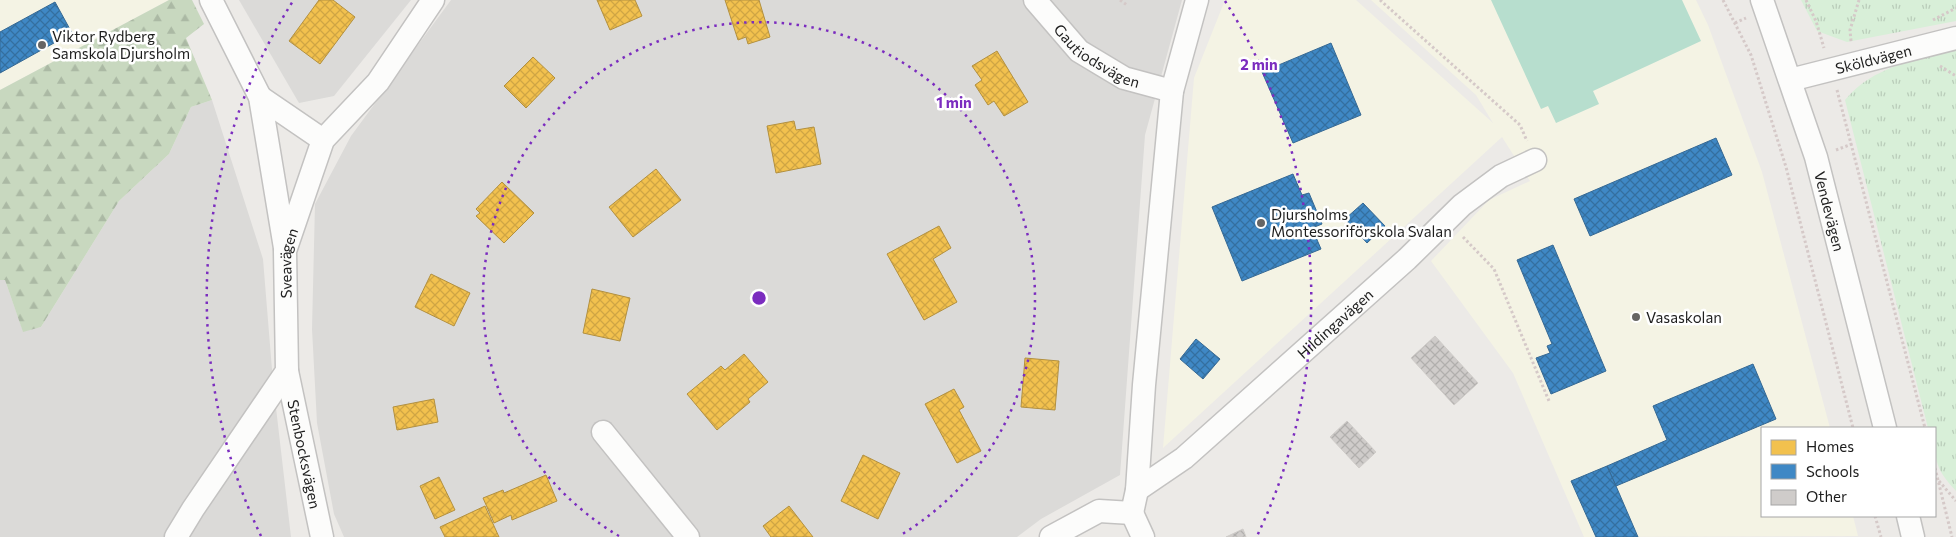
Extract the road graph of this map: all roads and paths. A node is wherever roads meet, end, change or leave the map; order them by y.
1 (211, 0) edge
2 (433, 0) edge
3 (1034, 0) edge
4 (1120, 0) edge
5 (1197, 0) edge
6 (1380, 0) edge
7 (1723, 0) edge
8 (1762, 0) edge
9 (1806, 0) edge
10 (1858, 0) edge
11 (1127, 5) dead end
12 (1956, 38) edge
13 (1852, 42) dead end
14 (1831, 70) junction
15 (1790, 80) junction
16 (1172, 90) junction
17 (260, 97) junction
18 (324, 140) junction
19 (1535, 160) joint
20 (1446, 220) junction
21 (285, 251) junction
22 (288, 372) junction
23 (1549, 401) dead end
24 (1853, 427) edge
25 (1885, 427) edge
26 (1925, 427) edge
27 (603, 432) dead end
28 (1936, 474) edge
29 (1937, 479) junction
30 (1137, 490) junction
31 (1956, 501) edge
32 (1132, 513) junction
33 (1875, 517) edge
34 (1908, 517) edge
35 (176, 537) edge
36 (322, 537) edge
37 (688, 537) edge
38 (1051, 537) edge
39 (1143, 537) edge
40 (1881, 537) edge
41 (1913, 537) edge
42 (1952, 537) edge

1 - 17 street
2 - 18 street, Sveavägen
3 - 16 street, Gautiodsvägen
4 - 11 path
5 - 16 street
6 - 19 path
7 - 24 path
8 - 15 street, Vendevägen
9 - 14 path
10 - 13 path
12 - 14 street, Sköldvägen
14 - 15 street, Sköldvägen
14 - 26 path
15 - 25 street, Vendevägen
16 - 30 street
17 - 18 street
17 - 21 street
18 - 21 street, Sveavägen
19 - 20 street, Hildingavägen
20 - 23 path
20 - 30 street, Hildingavägen
21 - 22 street, Sveavägen
22 - 35 street
22 - 36 street, Stenbocksvägen
27 - 37 street
28 - 29 path
29 - 31 path
29 - 42 path
30 - 32 street
32 - 38 street
32 - 39 street
33 - 40 path
34 - 41 street

